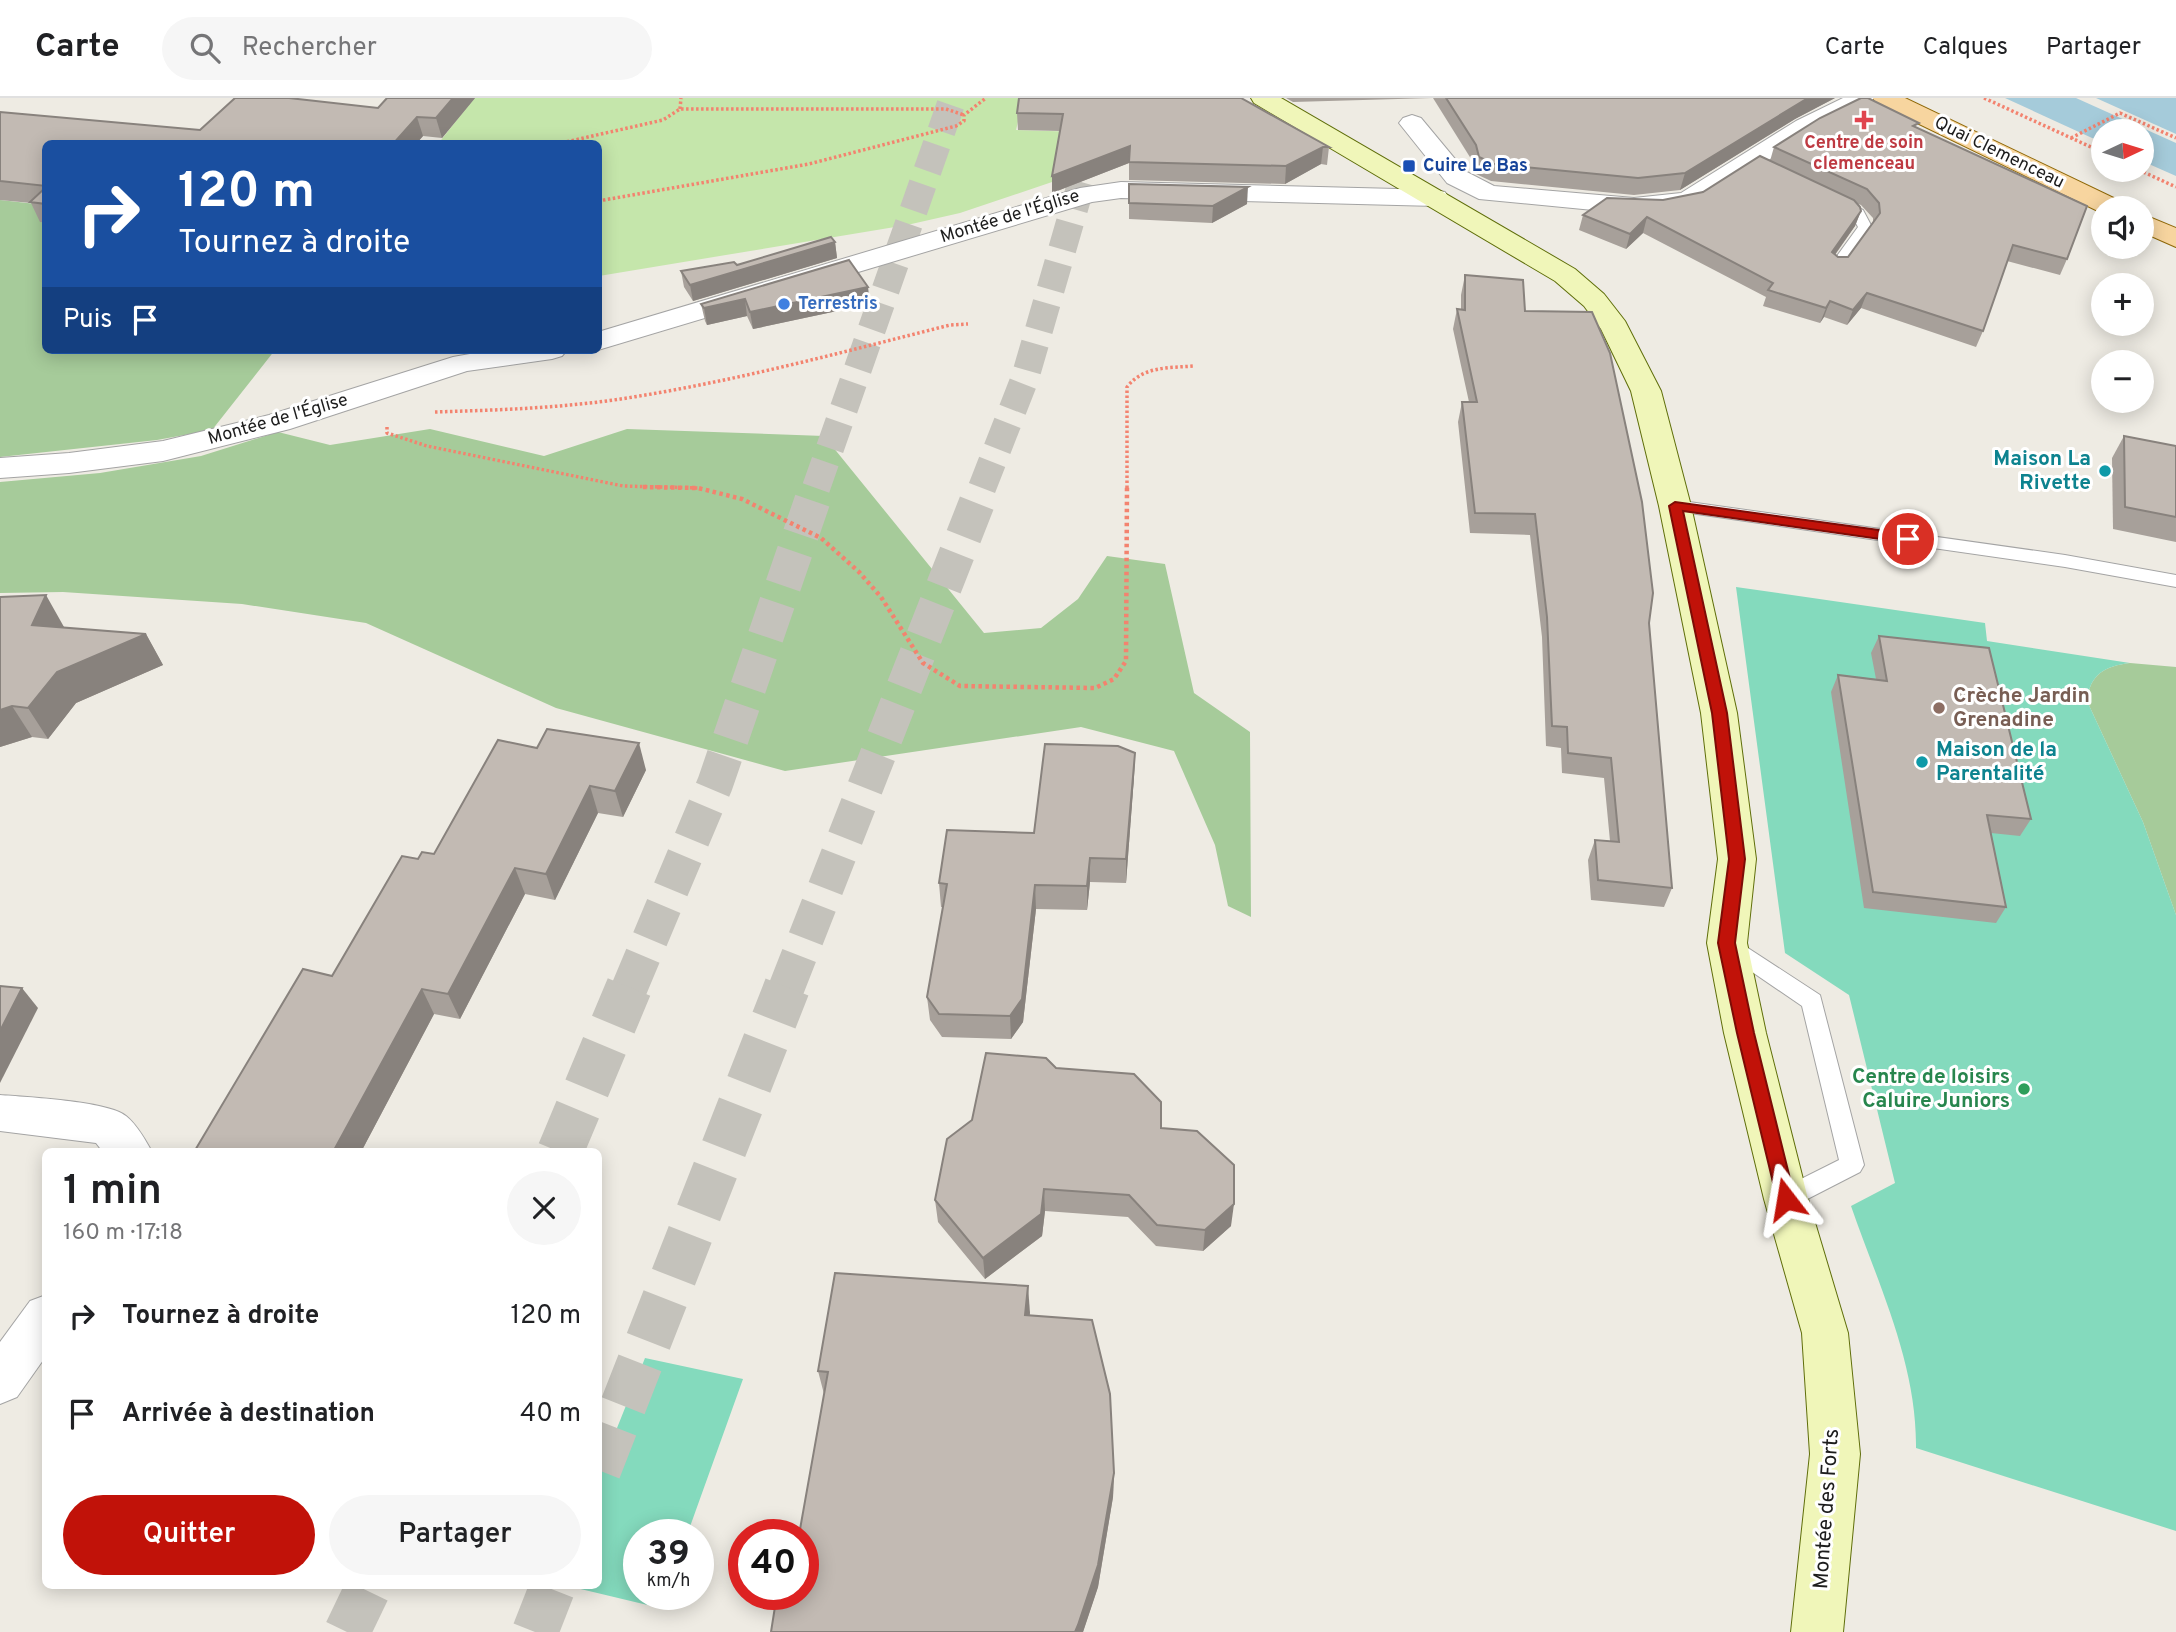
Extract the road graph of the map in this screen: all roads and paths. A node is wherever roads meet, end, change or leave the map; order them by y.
1 (681, 98) edge
2 (986, 98) edge
3 (1263, 98) edge
4 (1862, 98) edge
5 (1885, 98) edge
6 (1984, 98) edge
7 (680, 109) junction
8 (964, 116) junction
9 (1412, 123) dead end
10 (2071, 138) junction
11 (2176, 138) edge
12 (575, 140) edge
13 (2091, 147) edge
14 (2154, 177) edge
15 (2176, 187) edge
16 (1821, 194) edge
17 (2091, 197) edge
18 (1436, 198) junction
19 (602, 200) edge
20 (2154, 228) edge
21 (2176, 239) edge
22 (1837, 267) edge
23 (968, 324) dead end
24 (602, 340) edge
25 (525, 354) edge
26 (1193, 366) dead end
27 (433, 412) dead end
28 (388, 421) dead end
29 (0, 468) edge
30 (1675, 506) junction
31 (2176, 581) edge
32 (1727, 943) junction
33 (0, 1113) edge
34 (127, 1148) edge
35 (1786, 1199) junction
36 (42, 1322) edge
37 (0, 1381) edge
38 (1817, 1632) edge

1 - 7 path
2 - 8 path
3 - 18 street, Montée des Forts
4 - 9 street
5 - 17 main road, Quai Clemenceau
6 - 10 path
7 - 8 path
7 - 12 path
8 - 19 path
10 - 11 path
10 - 13 path
14 - 15 path
16 - 22 lane
18 - 24 street, Montée de l'Église
18 - 30 street, Montée des Forts
20 - 21 main road
23 - 27 path
25 - 29 street, Montée de l'Église
26 - 28 path
30 - 31 lane
30 - 32 street, Montée des Forts
32 - 35 street, Montée des Forts
32 - 35 lane
33 - 34 street
35 - 38 street, Montée des Forts
36 - 37 street

